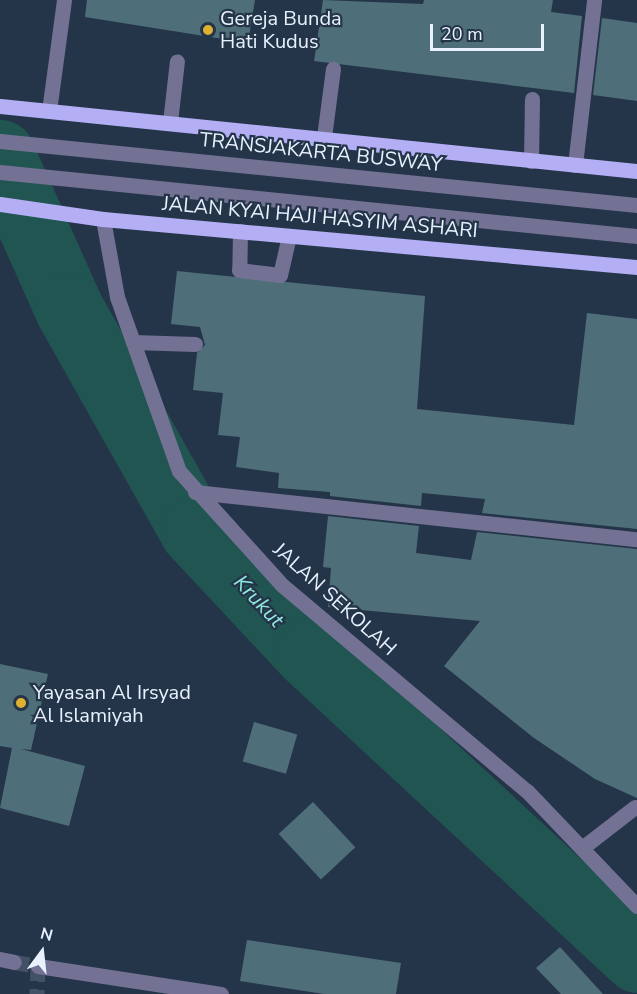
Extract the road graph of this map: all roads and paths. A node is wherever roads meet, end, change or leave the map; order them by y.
1 (64, 0) edge
2 (594, 0) edge
3 (177, 61) dead end
4 (333, 69) dead end
5 (532, 99) dead end
6 (3, 107) edge
7 (49, 111) junction
8 (170, 122) junction
9 (324, 137) junction
10 (0, 141) edge
11 (531, 161) junction
12 (575, 165) junction
13 (637, 171) edge
14 (0, 172) edge
15 (0, 204) edge
16 (637, 204) edge
17 (103, 219) junction
18 (240, 231) junction
19 (289, 236) junction
20 (637, 236) edge
21 (637, 267) edge
22 (133, 342) junction
23 (195, 344) dead end
24 (195, 492) junction
25 (637, 539) edge
26 (635, 807) dead end
27 (582, 848) junction
28 (637, 906) edge
29 (38, 966) dead end
30 (221, 994) edge

1 - 7 street
2 - 12 street
3 - 8 street
4 - 9 street
5 - 11 street
6 - 7 main road
7 - 8 main road
8 - 9 main road
9 - 11 main road
10 - 16 street, TRANSJAKARTA BUSWAY
11 - 12 main road
12 - 13 main road
14 - 20 street
15 - 17 main road, JALAN KYAI HAJI HASYIM ASHARI
17 - 18 main road, JALAN KYAI HAJI HASYIM ASHARI
17 - 22 street, JALAN SEKOLAH
18 - 19 main road, JALAN KYAI HAJI HASYIM ASHARI
18 - 19 street
19 - 21 main road, JALAN KYAI HAJI HASYIM ASHARI
22 - 23 street
22 - 24 street, JALAN SEKOLAH
24 - 25 street
24 - 27 street, JALAN SEKOLAH
26 - 27 street
27 - 28 street, JALAN SEKOLAH
29 - 30 street

